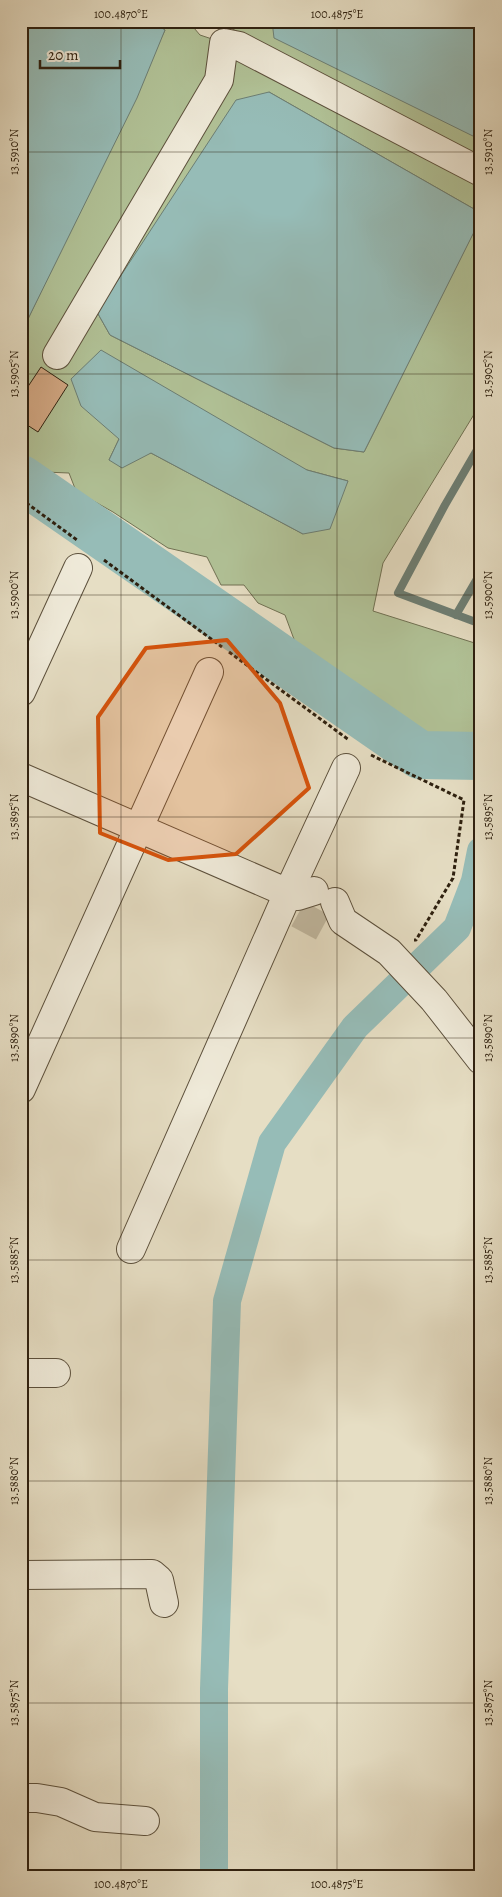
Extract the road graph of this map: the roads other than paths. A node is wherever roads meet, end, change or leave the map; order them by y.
1 (481, 172) edge
2 (57, 355) dead end
3 (90, 563) road end
4 (209, 672) dead end
5 (21, 692) edge
6 (357, 761) road end
7 (21, 777) edge
8 (139, 829) junction
9 (314, 906) junction
10 (481, 1060) edge
11 (21, 1090) edge
12 (131, 1249) dead end
13 (21, 1373) edge
14 (56, 1373) dead end
15 (21, 1575) edge
16 (164, 1604) dead end
17 (21, 1798) edge
18 (145, 1821) dead end

1 - 2 street
3 - 5 street
4 - 8 street
6 - 9 street
7 - 8 street
8 - 9 street
8 - 11 street
9 - 10 street
9 - 12 street
13 - 14 street
15 - 16 street
17 - 18 street

